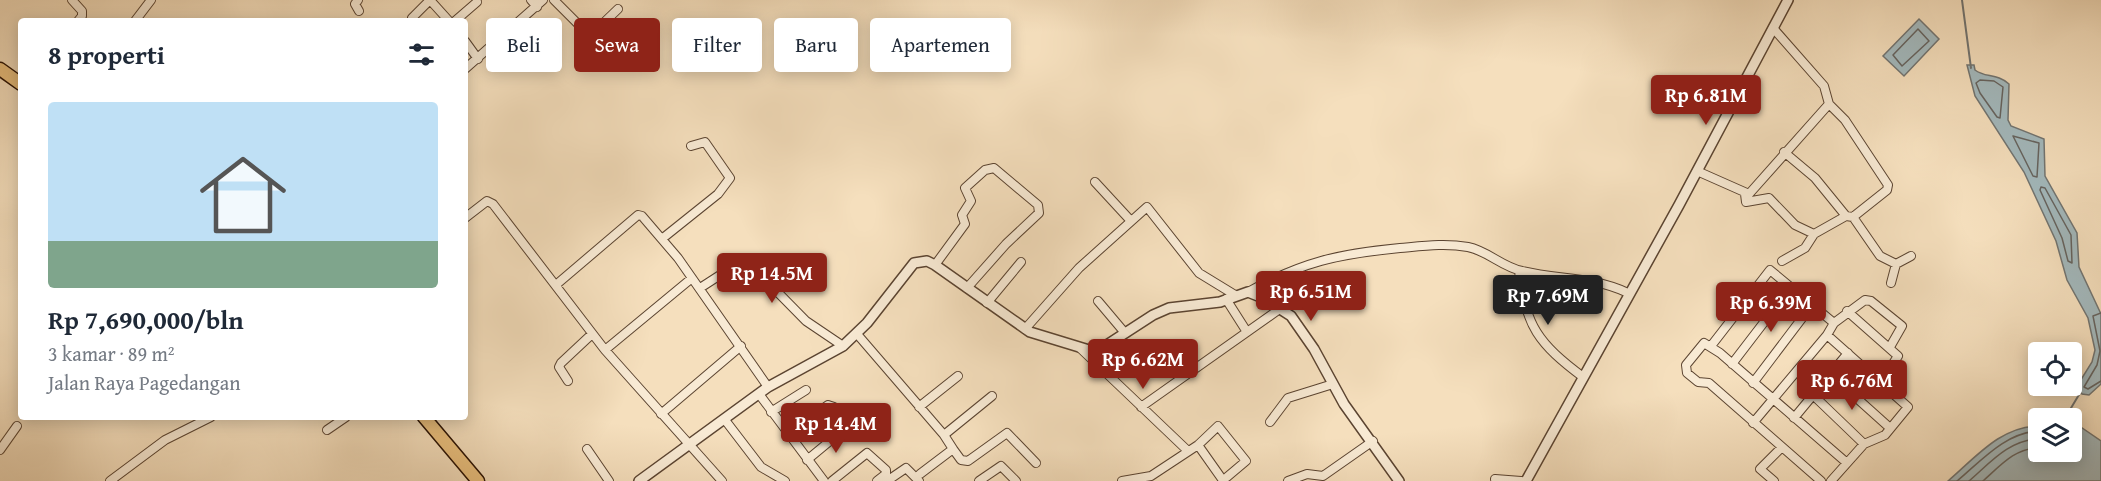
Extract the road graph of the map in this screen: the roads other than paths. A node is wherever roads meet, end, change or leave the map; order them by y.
1 (72, 0) edge
2 (151, 0) edge
3 (358, 0) edge
4 (531, 0) edge
5 (543, 0) edge
6 (554, 0) edge
7 (1788, 0) edge
8 (438, 2) edge
9 (477, 2) dead end
10 (537, 7) junction
11 (618, 9) dead end
12 (359, 11) dead end
13 (80, 18) edge
14 (137, 18) edge
15 (412, 18) edge
16 (447, 18) edge
17 (458, 18) edge
18 (1773, 28) junction
19 (468, 45) edge
20 (478, 59) junction
21 (468, 67) edge
22 (0, 69) edge
23 (18, 82) edge
24 (1829, 104) junction
25 (691, 146) dead end
26 (1784, 152) junction
27 (1697, 171) junction
28 (1095, 182) dead end
29 (1745, 194) junction
30 (468, 215) edge
31 (1850, 216) junction
32 (1131, 221) junction
33 (1814, 234) junction
34 (663, 238) junction
35 (1911, 256) dead end
36 (1782, 261) dead end
37 (1021, 262) dead end
38 (1896, 264) junction
39 (935, 265) junction
40 (1519, 271) junction
41 (692, 278) junction
42 (1890, 283) dead end
43 (557, 284) junction
44 (1791, 287) junction
45 (700, 288) junction
46 (967, 288) junction
47 (1248, 292) junction
48 (1628, 293) junction
49 (1230, 297) junction
50 (1098, 301) dead end
51 (987, 303) junction
52 (1812, 305) junction
53 (1281, 308) junction
54 (1847, 311) junction
55 (1834, 323) junction
56 (1025, 329) junction
57 (1125, 333) junction
58 (1247, 333) junction
59 (592, 334) junction
60 (857, 334) junction
61 (1827, 335) junction
62 (741, 346) junction
63 (843, 346) junction
64 (1711, 346) junction
65 (1890, 347) junction
66 (1080, 348) junction
67 (605, 350) junction
68 (1848, 353) junction
69 (1732, 364) junction
70 (1831, 375) junction
71 (958, 376) dead end
72 (1583, 377) junction
73 (568, 381) dead end
74 (1881, 382) junction
75 (1753, 383) junction
76 (1333, 384) junction
77 (768, 387) junction
78 (806, 390) dead end
79 (759, 394) junction
80 (1813, 395) junction
81 (992, 396) dead end
82 (1773, 401) junction
83 (919, 407) junction
84 (1141, 407) junction
85 (771, 412) junction
86 (661, 414) junction
87 (1794, 418) junction
88 (205, 420) edge
89 (342, 420) edge
90 (427, 420) edge
91 (725, 420) junction
92 (1270, 422) dead end
93 (1753, 423) junction
94 (17, 426) dead end
95 (1890, 428) junction
96 (327, 430) dead end
97 (789, 434) junction
98 (944, 435) junction
99 (1373, 441) junction
100 (1864, 444) junction
101 (1198, 445) junction
102 (688, 446) junction
103 (1781, 448) junction
104 (587, 449) dead end
105 (0, 450) edge
106 (953, 450) junction
107 (1188, 451) junction
108 (807, 460) junction
109 (1036, 463) dead end
110 (1847, 463) junction
111 (919, 477) edge
112 (1309, 477) edge
113 (1225, 479) edge
114 (1495, 479) dead end
115 (110, 481) edge
116 (478, 481) edge
117 (609, 481) edge
118 (639, 481) edge
119 (722, 481) edge
120 (785, 481) edge
121 (824, 481) edge
122 (832, 481) edge
123 (877, 481) edge
124 (887, 481) edge
125 (979, 481) edge
126 (1016, 481) edge
127 (1122, 481) edge
128 (1288, 481) edge
129 (1399, 481) edge
130 (1521, 481) edge
131 (1526, 481) edge
132 (1774, 481) edge
133 (1821, 481) edge
134 (1831, 481) edge

1 - 13 street
2 - 14 street
3 - 12 street
4 - 10 street
5 - 10 street
6 - 11 street
7 - 18 street
8 - 15 street
8 - 16 street
9 - 17 street
10 - 20 street
18 - 24 street
18 - 27 street
19 - 20 street
20 - 21 street
22 - 23 main road
24 - 26 street
24 - 31 street
25 - 34 street
26 - 29 street
26 - 31 street
27 - 29 street
27 - 48 street
28 - 32 street
29 - 33 street
30 - 43 street
31 - 33 street
31 - 38 street
32 - 49 street
32 - 56 street
33 - 36 street
34 - 41 street
34 - 43 street
35 - 38 street
37 - 51 street
38 - 42 street
39 - 46 street
39 - 46 street
39 - 60 street
40 - 47 street
40 - 48 street
40 - 72 street
41 - 45 street
41 - 67 street
43 - 59 street
44 - 52 street
44 - 64 street
44 - 69 street
45 - 62 street
45 - 63 street
46 - 51 street
47 - 49 street
47 - 53 street
48 - 72 street
49 - 57 street
49 - 58 street
50 - 57 street
51 - 56 street
52 - 55 street
52 - 75 street
53 - 58 street
53 - 76 street
54 - 55 street
54 - 65 street
54 - 65 street
55 - 61 street
56 - 66 street
57 - 66 street
58 - 84 street
59 - 67 street
59 - 73 street
60 - 63 street
60 - 83 street
61 - 68 street
61 - 82 street
62 - 77 street
62 - 86 street
63 - 77 street
64 - 69 street
64 - 93 street
65 - 74 street
66 - 84 street
67 - 86 street
68 - 70 street
68 - 74 street
69 - 75 street
70 - 80 street
70 - 95 street
71 - 83 street
72 - 131 street
74 - 95 street
75 - 82 street
76 - 92 street
76 - 99 street
77 - 79 street
78 - 85 street
79 - 85 street
79 - 91 street
80 - 87 street
80 - 100 street
81 - 98 street
82 - 87 street
82 - 93 street
83 - 98 street
84 - 107 street
85 - 97 street
86 - 102 street
87 - 110 street
88 - 115 street
89 - 96 street
90 - 116 main road
91 - 102 street
91 - 120 street
93 - 103 street
94 - 105 street
95 - 100 street
97 - 108 street
97 - 108 street
98 - 106 street
99 - 112 street
99 - 129 street
100 - 110 street
101 - 107 street
101 - 113 street
101 - 113 street
102 - 118 street
102 - 119 street
103 - 132 street
103 - 133 street
104 - 117 street
106 - 109 street
106 - 111 street
107 - 127 street
108 - 121 street
110 - 134 street
111 - 124 street
112 - 128 street
114 - 130 street
122 - 123 street
125 - 126 street

